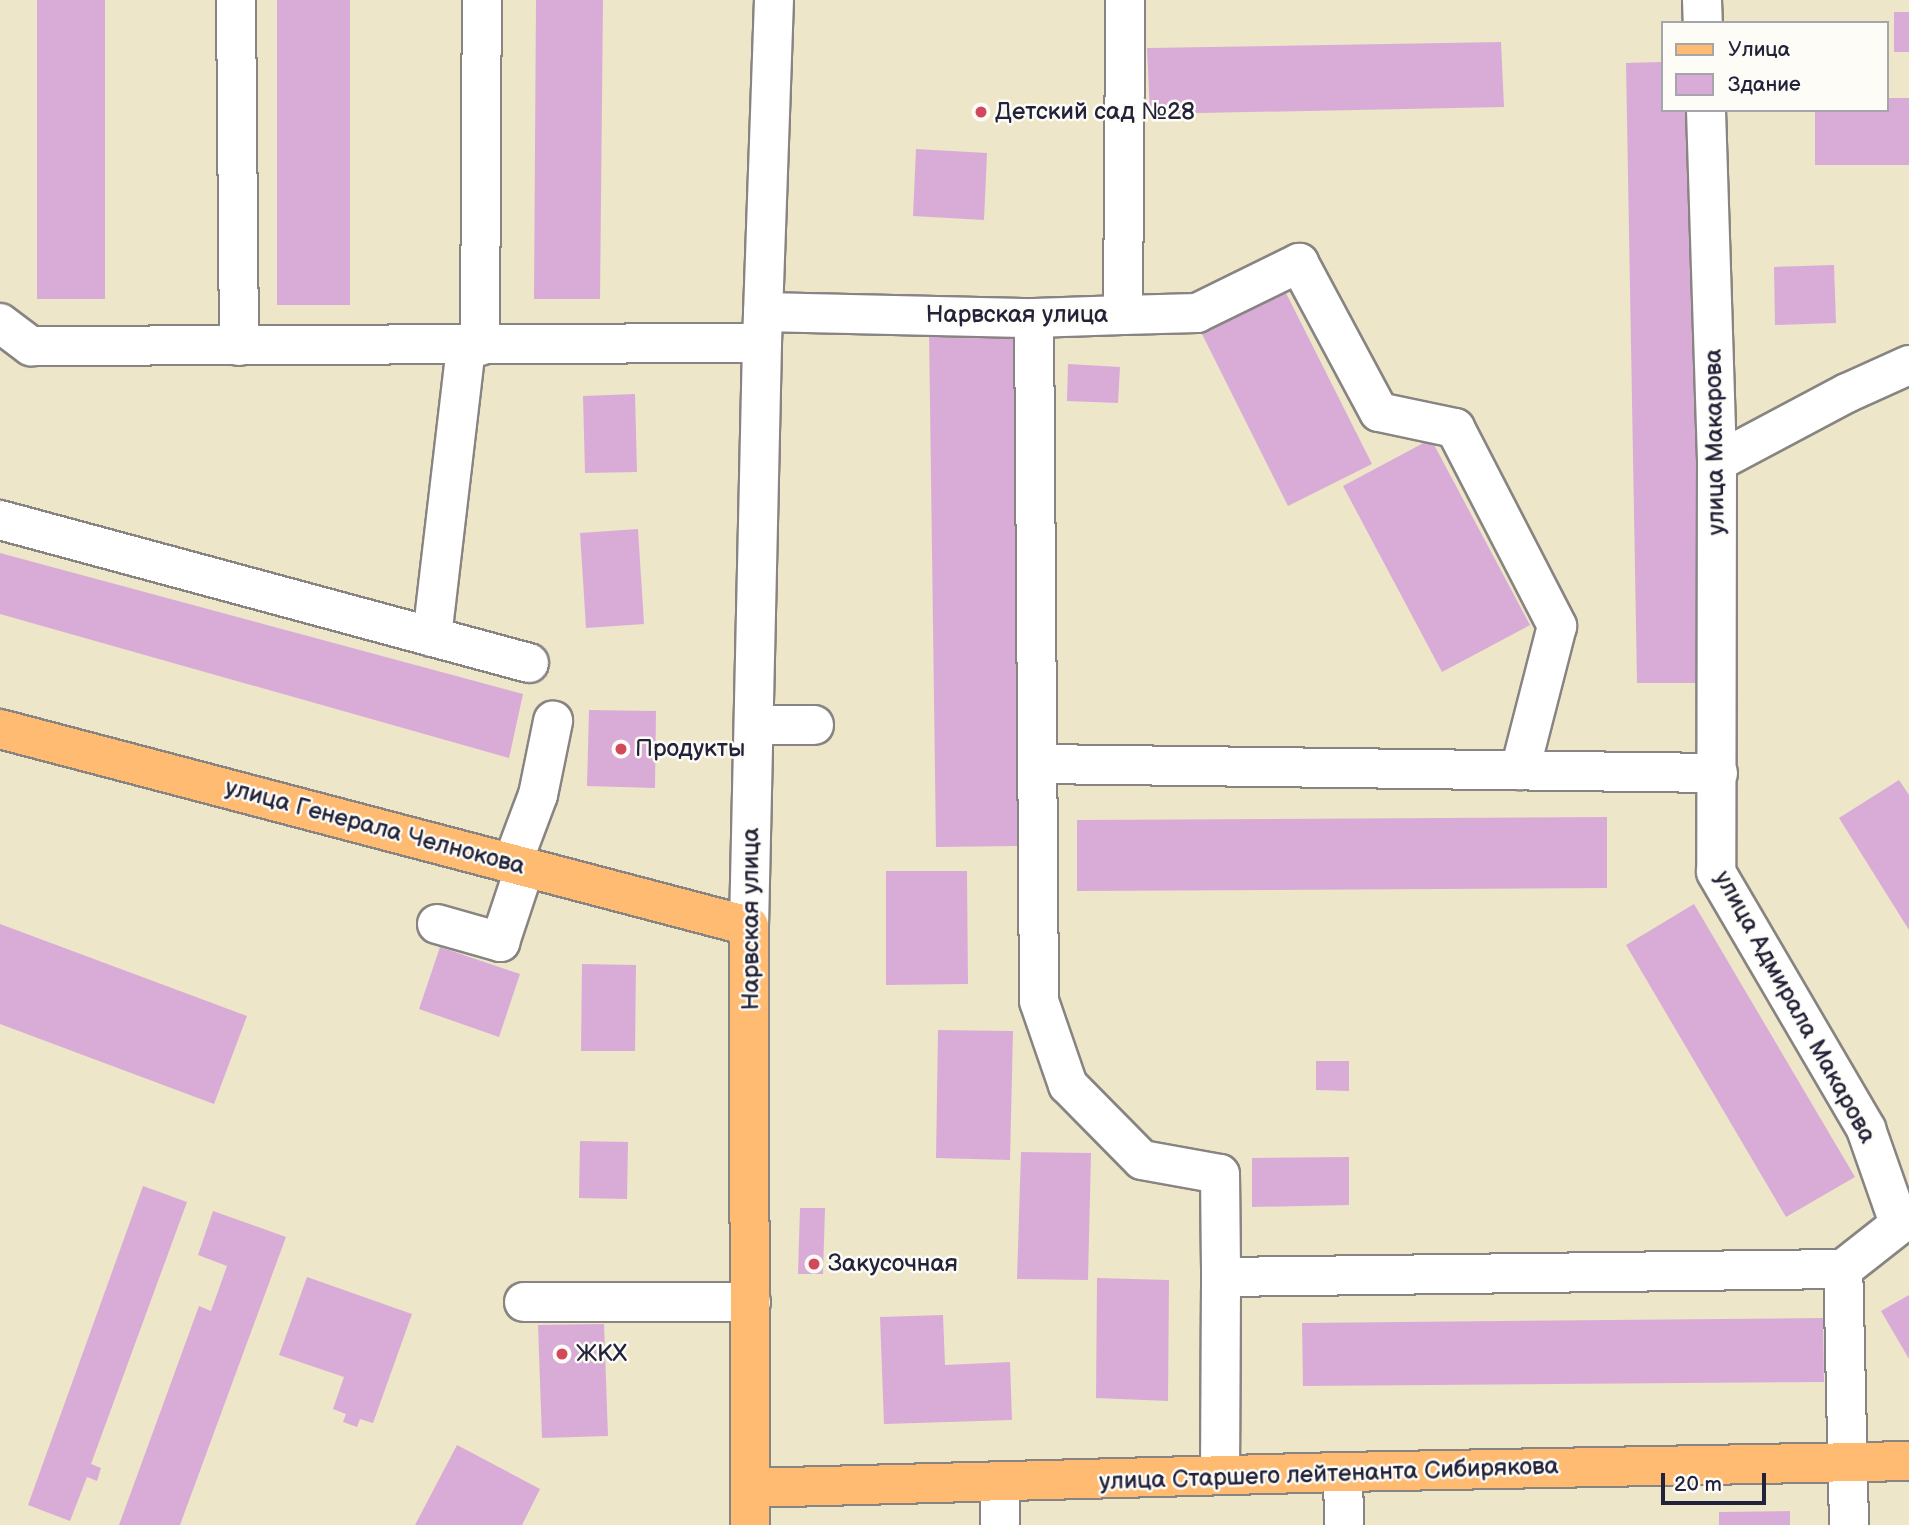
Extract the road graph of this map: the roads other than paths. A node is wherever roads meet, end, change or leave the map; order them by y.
1 (236, 0) edge
2 (482, 0) edge
3 (774, 0) edge
4 (1125, 0) edge
5 (1702, 0) edge
6 (1703, 21) edge
7 (1706, 112) edge
8 (1123, 315) junction
9 (1034, 318) junction
10 (0, 323) edge
11 (763, 328) junction
12 (239, 346) junction
13 (473, 346) junction
14 (1909, 365) edge
15 (1717, 462) junction
16 (0, 520) edge
17 (432, 637) junction
18 (529, 663) dead end
19 (553, 721) dead end
20 (754, 725) junction
21 (814, 725) dead end
22 (0, 729) edge
23 (1038, 764) junction
24 (1520, 770) junction
25 (1718, 773) junction
26 (519, 865) junction
27 (437, 924) dead end
28 (749, 926) junction
29 (1904, 1220) edge
30 (1843, 1269) junction
31 (1221, 1278) junction
32 (524, 1302) dead end
33 (751, 1302) junction
34 (1847, 1461) junction
35 (1909, 1461) edge
36 (1343, 1472) junction
37 (1220, 1475) junction
38 (1000, 1483) junction
39 (750, 1507) edge
40 (1000, 1525) edge
41 (1345, 1525) edge
42 (1849, 1525) edge

1 - 12 street
2 - 13 street
3 - 11 street, Нарвская улица
4 - 8 street, Нарвская улица
5 - 6 street
7 - 15 street, улица Макарова
8 - 9 street, Нарвская улица
8 - 24 street
9 - 11 street, Нарвская улица
9 - 23 street
10 - 12 street
11 - 13 street
11 - 20 street, Нарвская улица
12 - 13 street
13 - 17 street
14 - 15 street
15 - 25 street, улица Макарова
16 - 17 street
17 - 18 street
19 - 26 street
20 - 21 street
20 - 28 street, Нарвская улица
22 - 26 main road, улица Генерала Челнокова
23 - 24 street
23 - 31 street
24 - 25 street
25 - 29 street, улица Адмирала Макарова
26 - 27 street
26 - 28 main road, улица Генерала Челнокова
28 - 33 main road, Нарвская улица
29 - 30 street, улица Адмирала Макарова
30 - 31 street
30 - 34 street
31 - 37 street
32 - 33 street
33 - 39 main road, Нарвская улица
34 - 35 main road, улица Старшего лейтенанта Сибирякова
34 - 36 main road, улица Старшего лейтенанта Сибирякова
34 - 42 street
36 - 37 main road, улица Старшего лейтенанта Сибирякова
36 - 41 street
37 - 38 main road, улица Старшего лейтенанта Сибирякова
38 - 39 main road, улица Старшего лейтенанта Сибирякова
38 - 40 street

